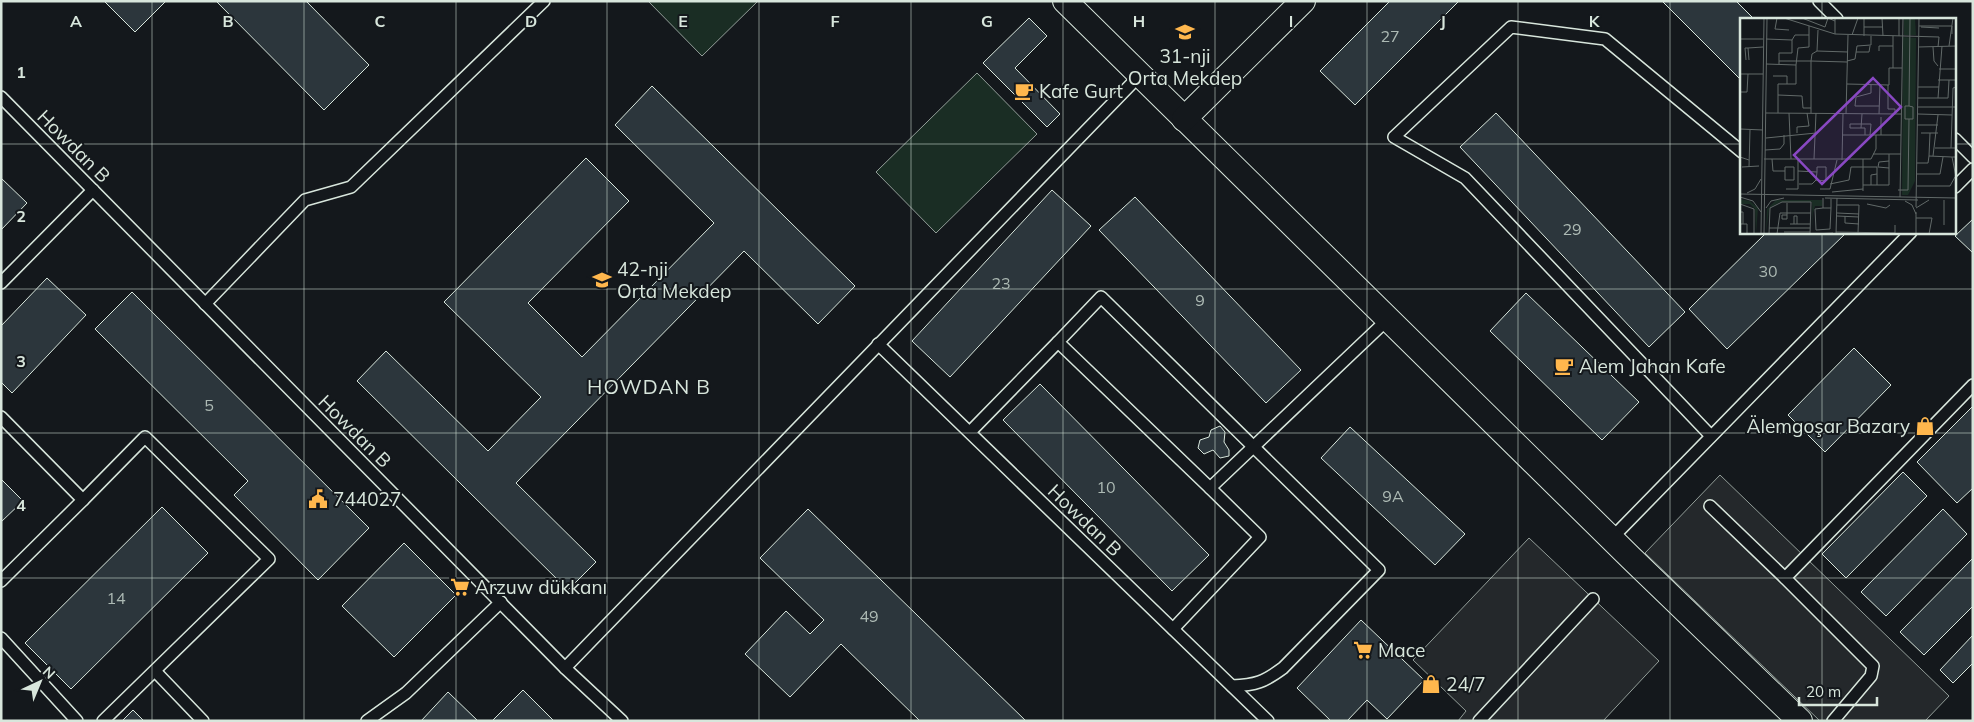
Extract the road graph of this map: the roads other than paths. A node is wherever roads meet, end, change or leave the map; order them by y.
1 (544, 1) edge
2 (1065, 1) edge
3 (1303, 1) edge
4 (1820, 1) edge
5 (1836, 18) edge
6 (1140, 75) junction
7 (2, 99) edge
8 (1184, 119) junction
9 (1956, 140) edge
10 (1740, 150) edge
11 (1973, 157) edge
12 (1973, 169) edge
13 (1956, 186) edge
14 (93, 190) junction
15 (1909, 234) edge
16 (1, 282) edge
17 (205, 304) junction
18 (1388, 319) junction
19 (1058, 342) junction
20 (878, 344) junction
21 (1973, 384) edge
22 (1, 417) edge
23 (970, 432) junction
24 (1711, 436) junction
25 (1253, 446) junction
26 (1210, 488) junction
27 (83, 500) junction
28 (1710, 506) dead end
29 (1611, 538) junction
30 (1784, 578) junction
31 (1, 581) edge
32 (1593, 599) dead end
33 (501, 602) junction
34 (1173, 629) junction
35 (1, 638) edge
36 (565, 668) junction
37 (155, 671) junction
38 (1232, 686) junction
39 (77, 721) edge
40 (103, 721) edge
41 (203, 721) edge
42 (367, 721) edge
43 (622, 721) edge
44 (1268, 721) edge
45 (1480, 721) edge
46 (1800, 721) edge
47 (1833, 721) edge

1 - 17 lane
2 - 6 street
3 - 8 street
4 - 5 lane
6 - 8 street
6 - 20 lane
7 - 14 lane, Howdan B
8 - 18 street
9 - 11 lane
10 - 24 lane
12 - 13 lane
14 - 16 lane
14 - 17 lane, Howdan B
15 - 24 lane
17 - 33 lane, Howdan B
18 - 25 lane
18 - 29 street
19 - 23 lane
19 - 25 lane
19 - 26 lane
20 - 23 lane, Howdan B
20 - 36 lane
21 - 30 lane
22 - 27 lane
23 - 34 lane, Howdan B
24 - 29 lane
25 - 26 lane
25 - 38 lane
26 - 34 lane
27 - 31 lane
27 - 37 lane
28 - 30 lane
29 - 46 street
30 - 47 lane
32 - 45 lane
33 - 36 lane, Howdan B
33 - 42 lane
34 - 38 lane, Howdan B
35 - 39 lane
36 - 43 lane, Howdan B
37 - 40 lane
37 - 41 lane
38 - 44 lane, Howdan B

